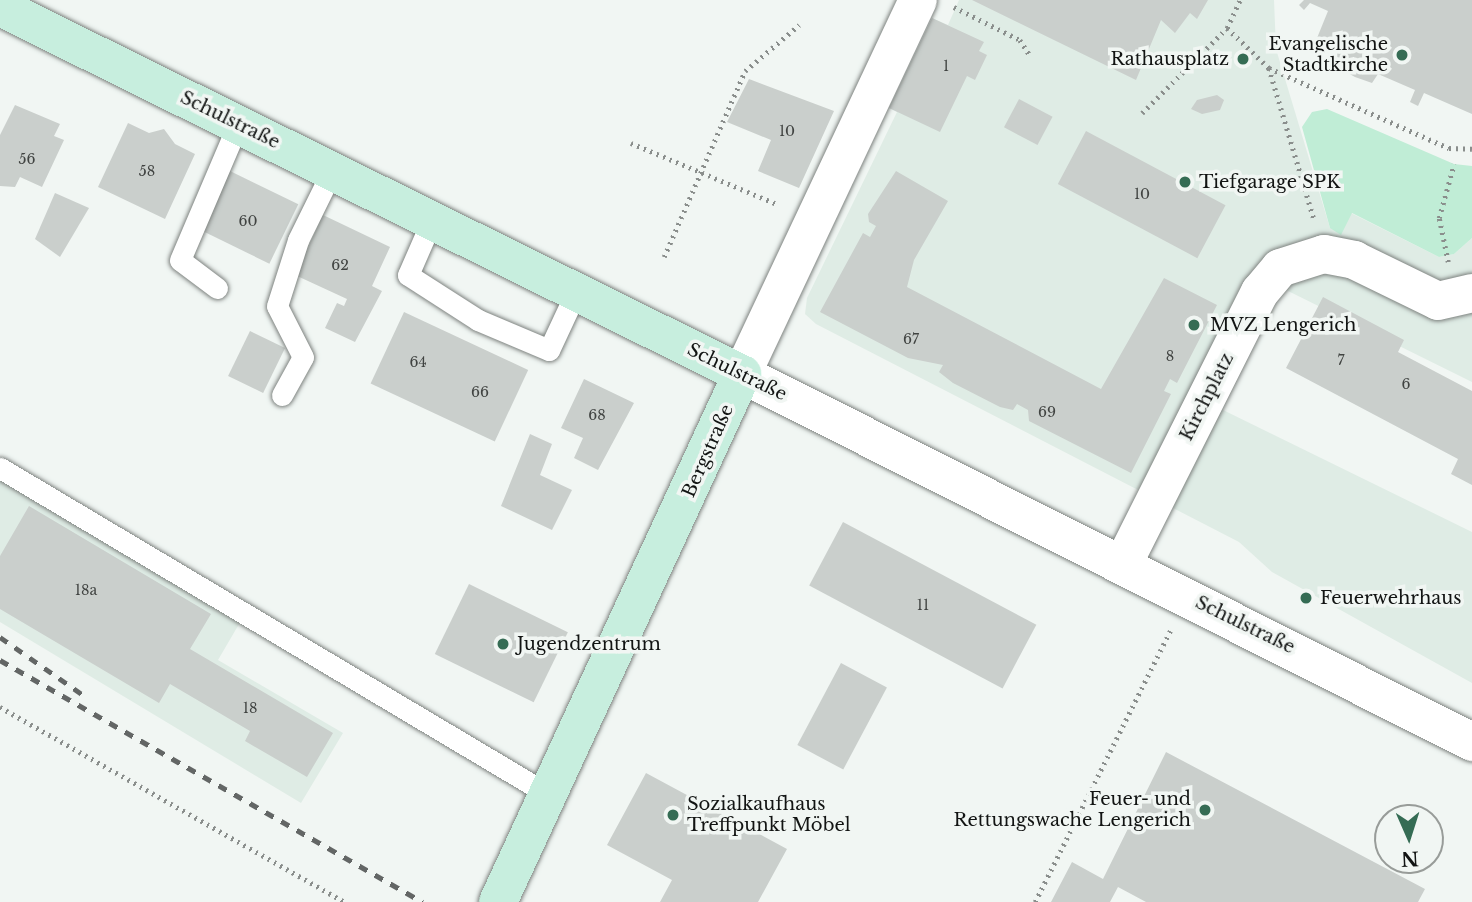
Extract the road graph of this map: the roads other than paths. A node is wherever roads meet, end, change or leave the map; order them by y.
1 (934, 3) edge
2 (0, 7) edge
3 (238, 124) junction
4 (332, 171) junction
5 (432, 220) junction
6 (217, 288) dead end
7 (576, 292) junction
8 (1465, 295) edge
9 (742, 374) junction
10 (282, 395) dead end
11 (0, 468) edge
12 (1123, 564) junction
13 (1472, 743) edge
14 (551, 796) junction
15 (507, 898) edge

1 - 9 street, Bergstraße
2 - 3 main road, Schulstraße
3 - 4 main road, Schulstraße
3 - 6 lane
4 - 5 main road, Schulstraße
4 - 10 lane
5 - 7 main road, Schulstraße
5 - 7 lane
7 - 9 main road, Schulstraße
8 - 12 street, Kirchplatz
9 - 12 street, Schulstraße
9 - 14 main road, Bergstraße
11 - 14 lane
12 - 13 street, Schulstraße
14 - 15 main road, Bergstraße

